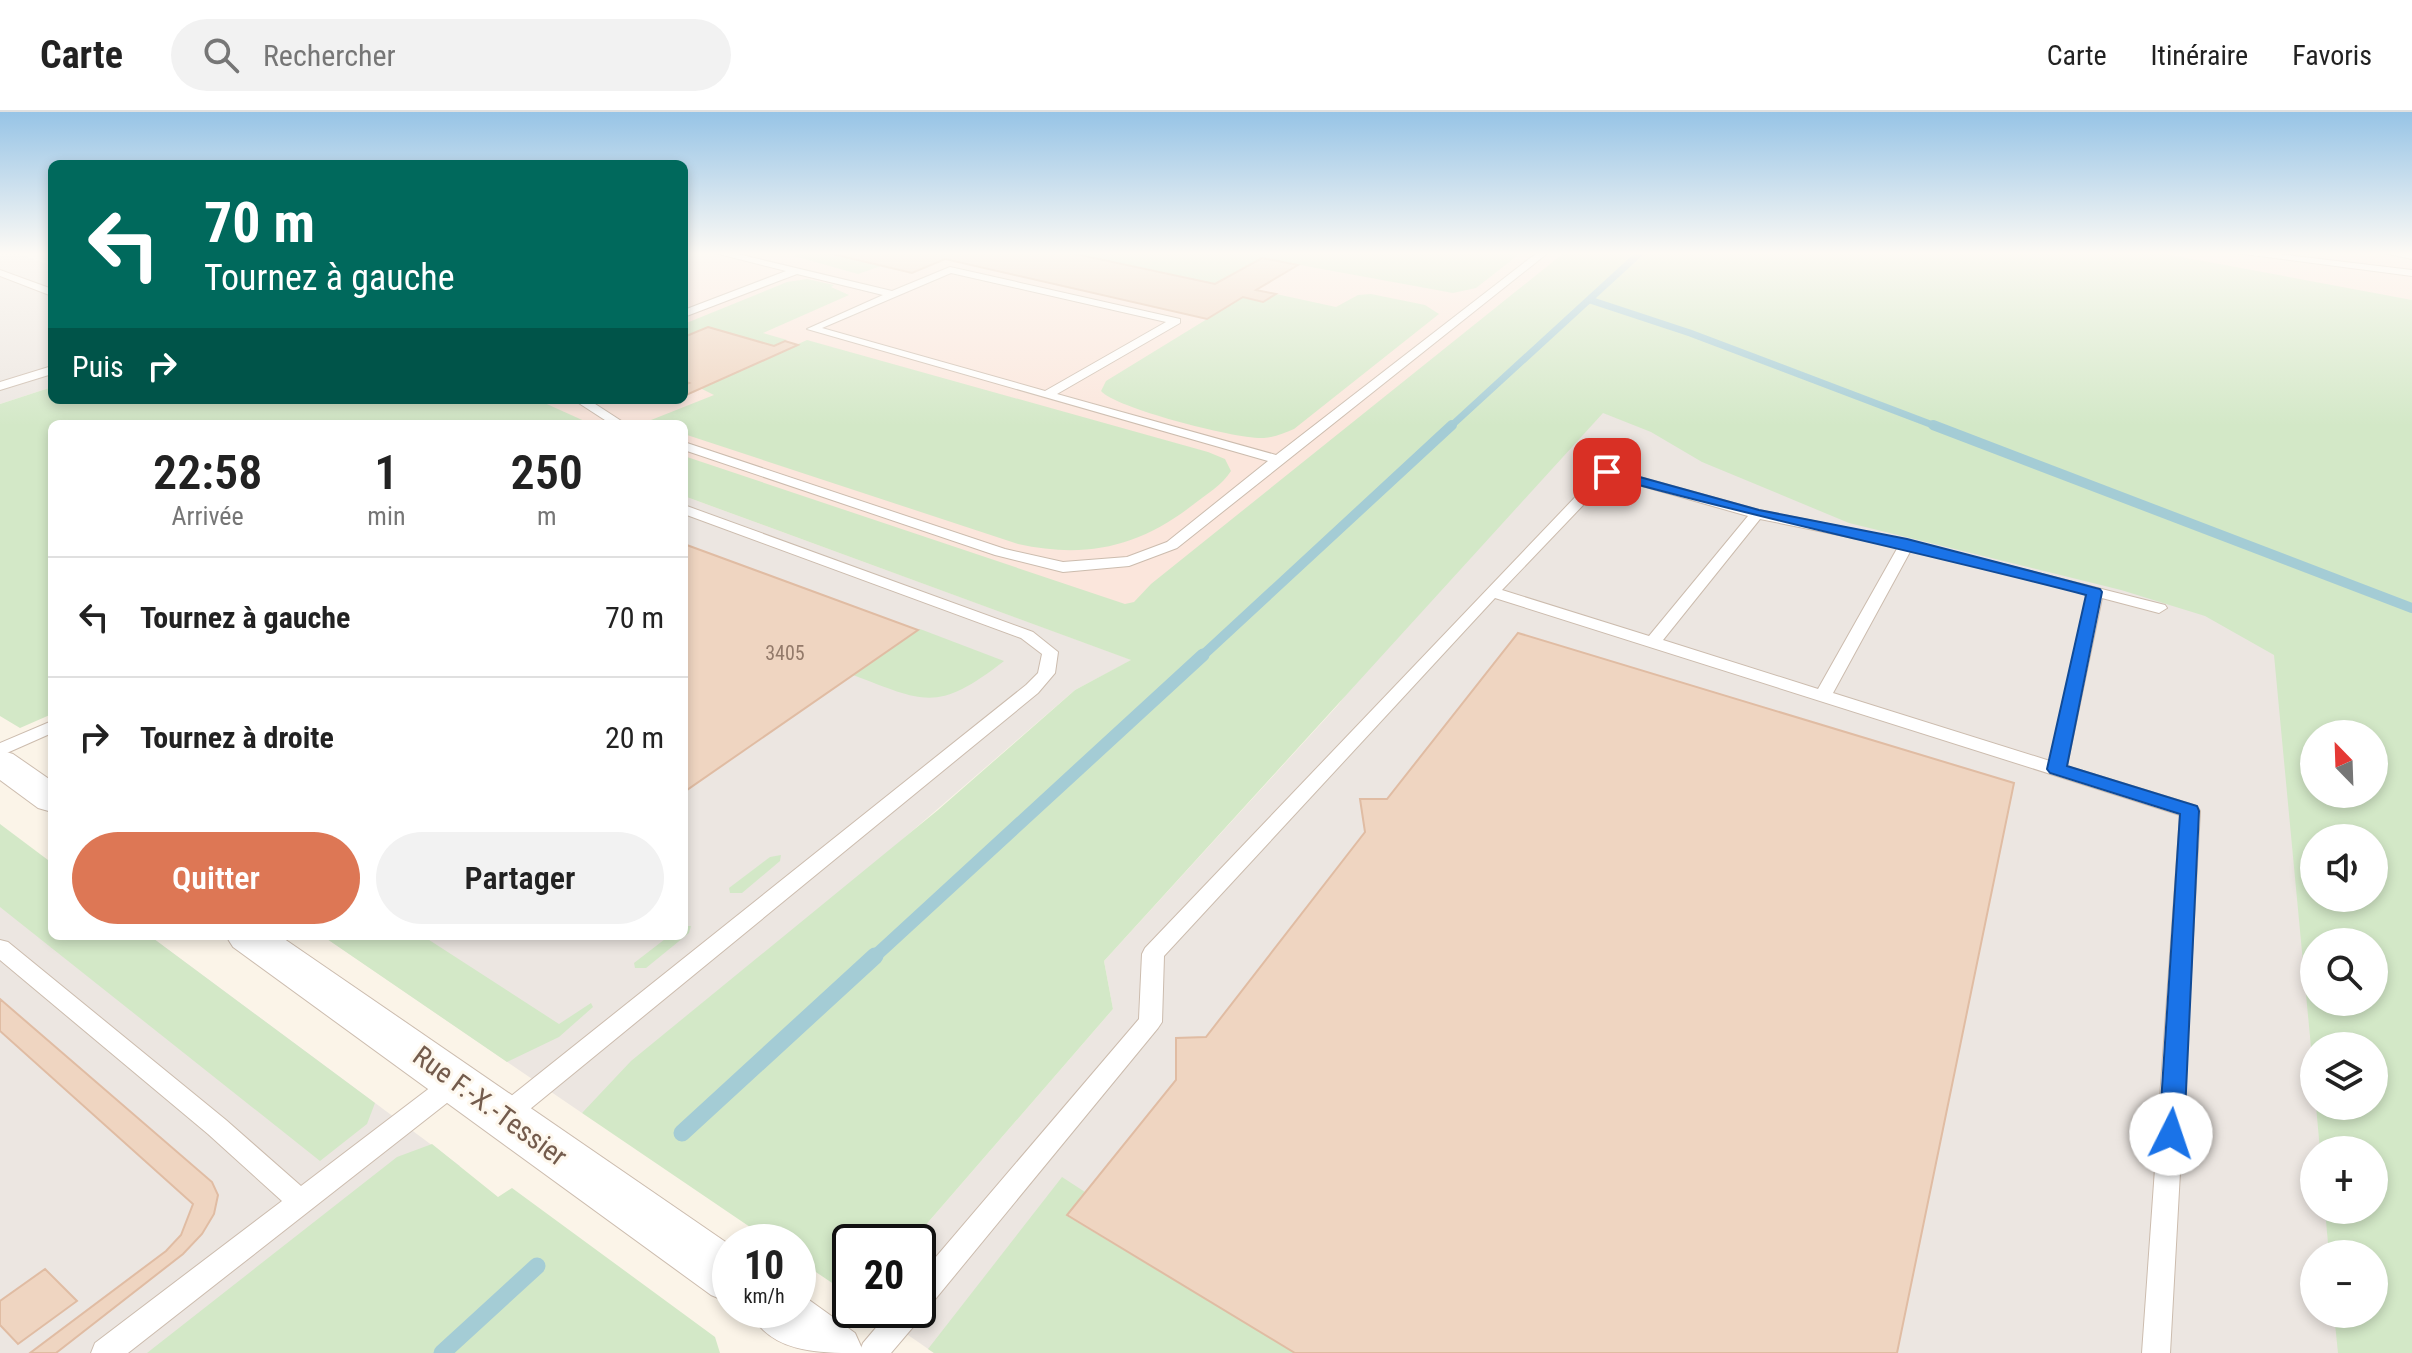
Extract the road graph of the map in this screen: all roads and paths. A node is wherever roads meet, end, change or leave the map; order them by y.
1 (856, 310) edge
2 (1127, 310) edge
3 (1470, 310) edge
4 (48, 371) edge
5 (0, 386) edge
6 (1048, 394) junction
7 (587, 404) edge
8 (613, 420) edge
9 (688, 447) edge
10 (1278, 460) junction
11 (688, 510) edge
12 (1757, 514) junction
13 (1907, 544) junction
14 (1492, 592) junction
15 (2095, 592) junction
16 (2159, 608) dead end
17 (1653, 642) junction
18 (1823, 696) junction
19 (48, 728) edge
20 (0, 750) edge
21 (0, 762) edge
22 (2057, 769) junction
23 (48, 796) edge
24 (254, 940) edge
25 (0, 948) edge
26 (457, 1081) junction
27 (504, 1116) junction
28 (301, 1202) junction
29 (712, 1264) edge
30 (936, 1278) edge
31 (803, 1328) edge
32 (876, 1328) edge
33 (835, 1350) edge
34 (105, 1353) edge
35 (2156, 1353) edge

1 - 6 lane
2 - 6 lane
3 - 10 lane
4 - 5 lane
6 - 10 lane
7 - 8 lane
9 - 10 lane
11 - 27 lane
12 - 13 lane
12 - 14 lane
12 - 17 lane
13 - 15 lane
13 - 18 lane
14 - 17 lane
14 - 30 lane
15 - 16 lane
15 - 22 lane
17 - 18 lane
18 - 22 lane
19 - 20 lane
21 - 23 street
22 - 35 lane
24 - 26 street, Rue F.-X.-Tessier
25 - 28 lane
26 - 27 street, Rue F.-X.-Tessier
26 - 28 lane
27 - 29 street, Rue F.-X.-Tessier
28 - 34 lane
31 - 33 street
32 - 33 lane

